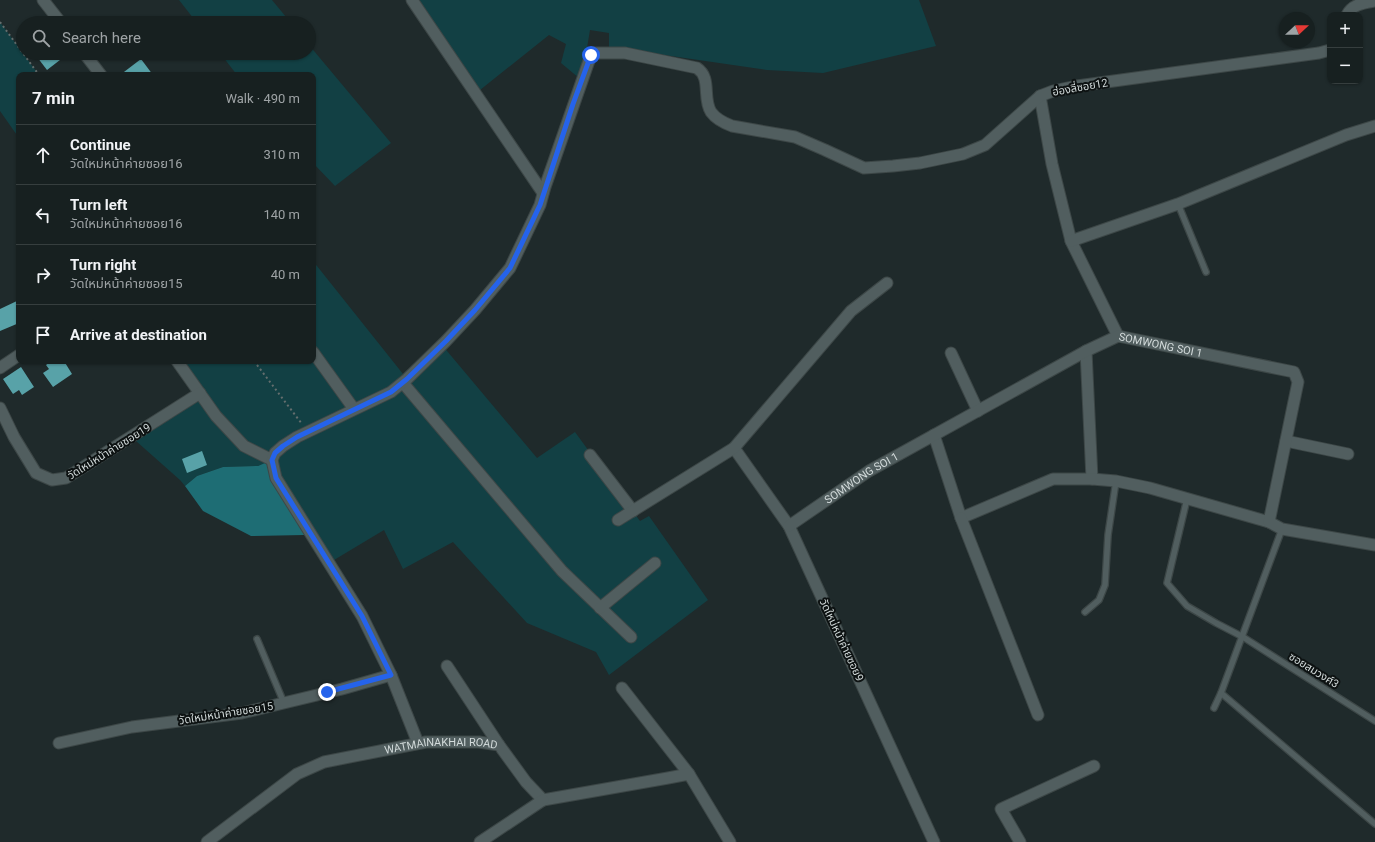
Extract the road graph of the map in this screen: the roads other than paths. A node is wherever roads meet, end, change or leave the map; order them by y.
1 (43, 0) edge
2 (412, 0) edge
3 (1375, 1) edge
4 (1349, 12) edge
5 (56, 16) edge
6 (1327, 51) edge
7 (89, 60) edge
8 (99, 72) edge
9 (1040, 96) junction
10 (1375, 126) edge
11 (543, 193) junction
12 (1178, 204) junction
13 (1071, 241) junction
14 (1206, 272) dead end
15 (887, 283) dead end
16 (1118, 336) junction
17 (1086, 351) junction
18 (951, 353) dead end
19 (316, 356) edge
20 (16, 357) edge
21 (179, 364) edge
22 (0, 368) edge
23 (402, 383) junction
24 (200, 393) junction
25 (0, 408) edge
26 (354, 409) junction
27 (978, 411) junction
28 (934, 435) junction
29 (1286, 441) junction
30 (734, 448) junction
31 (1348, 454) dead end
32 (590, 455) dead end
33 (272, 460) junction
34 (1092, 479) junction
35 (1116, 481) junction
36 (1187, 499) junction
37 (633, 511) junction
38 (961, 518) junction
39 (618, 520) dead end
40 (1269, 522) junction
41 (789, 526) junction
42 (1282, 529) junction
43 (1375, 545) edge
44 (655, 563) dead end
45 (600, 608) junction
46 (1085, 612) dead end
47 (1243, 637) junction
48 (631, 638) dead end
49 (257, 640) dead end
50 (447, 666) dead end
51 (391, 675) junction
52 (622, 688) dead end
53 (1221, 693) junction
54 (284, 703) junction
55 (1214, 708) dead end
56 (1038, 715) dead end
57 (1375, 721) edge
58 (59, 743) dead end
59 (418, 744) junction
60 (499, 744) junction
61 (1094, 766) dead end
62 (689, 774) junction
63 (543, 800) junction
64 (1375, 824) edge
65 (207, 842) edge
66 (480, 842) edge
67 (730, 842) edge
68 (934, 842) edge
69 (1020, 842) edge

1 - 5 street
2 - 11 street
3 - 4 street
6 - 9 street, ฮ่องลี่ซอย12
7 - 8 street
9 - 11 street, ฮ่องลี่ซอย12
9 - 13 street
10 - 12 street
11 - 23 street
12 - 13 street
12 - 14 lane
13 - 16 street
15 - 30 street
16 - 17 street, SOMWONG SOI 1
16 - 29 street, SOMWONG SOI 1
17 - 27 street, SOMWONG SOI 1
17 - 34 street
18 - 27 street
19 - 26 street
20 - 22 street
21 - 24 street
23 - 26 street
23 - 45 street
24 - 25 street, วัดใหม่หน้าค่ายซอย19
24 - 33 street
26 - 33 street
27 - 28 street, SOMWONG SOI 1
28 - 38 street
28 - 41 street, SOMWONG SOI 1
29 - 31 street
29 - 40 street, SOMWONG SOI 1
30 - 37 street
30 - 41 street, วัดใหม่หน้าค่ายซอย9
32 - 37 street
33 - 51 street
34 - 35 street
34 - 38 street
35 - 36 street
35 - 46 lane
36 - 40 street
36 - 47 lane, ซอยสมวงศ์3
37 - 39 street
38 - 56 street
40 - 42 street
41 - 68 street, วัดใหม่หน้าค่ายซอย9
42 - 43 street
42 - 47 lane
44 - 45 street
45 - 48 street
47 - 53 lane
47 - 57 lane, ซอยสมวงศ์3
49 - 54 lane
50 - 60 street
51 - 54 street, วัดใหม่หน้าค่ายซอย15
51 - 59 street
52 - 62 street
53 - 55 lane
53 - 64 lane
54 - 58 street, วัดใหม่หน้าค่ายซอย15
59 - 60 street, WATMAINAKHAI ROAD
59 - 65 street, WATMAINAKHAI ROAD
60 - 63 street, WATMAINAKHAI ROAD
61 - 69 street
62 - 63 street
62 - 67 street
63 - 66 street

